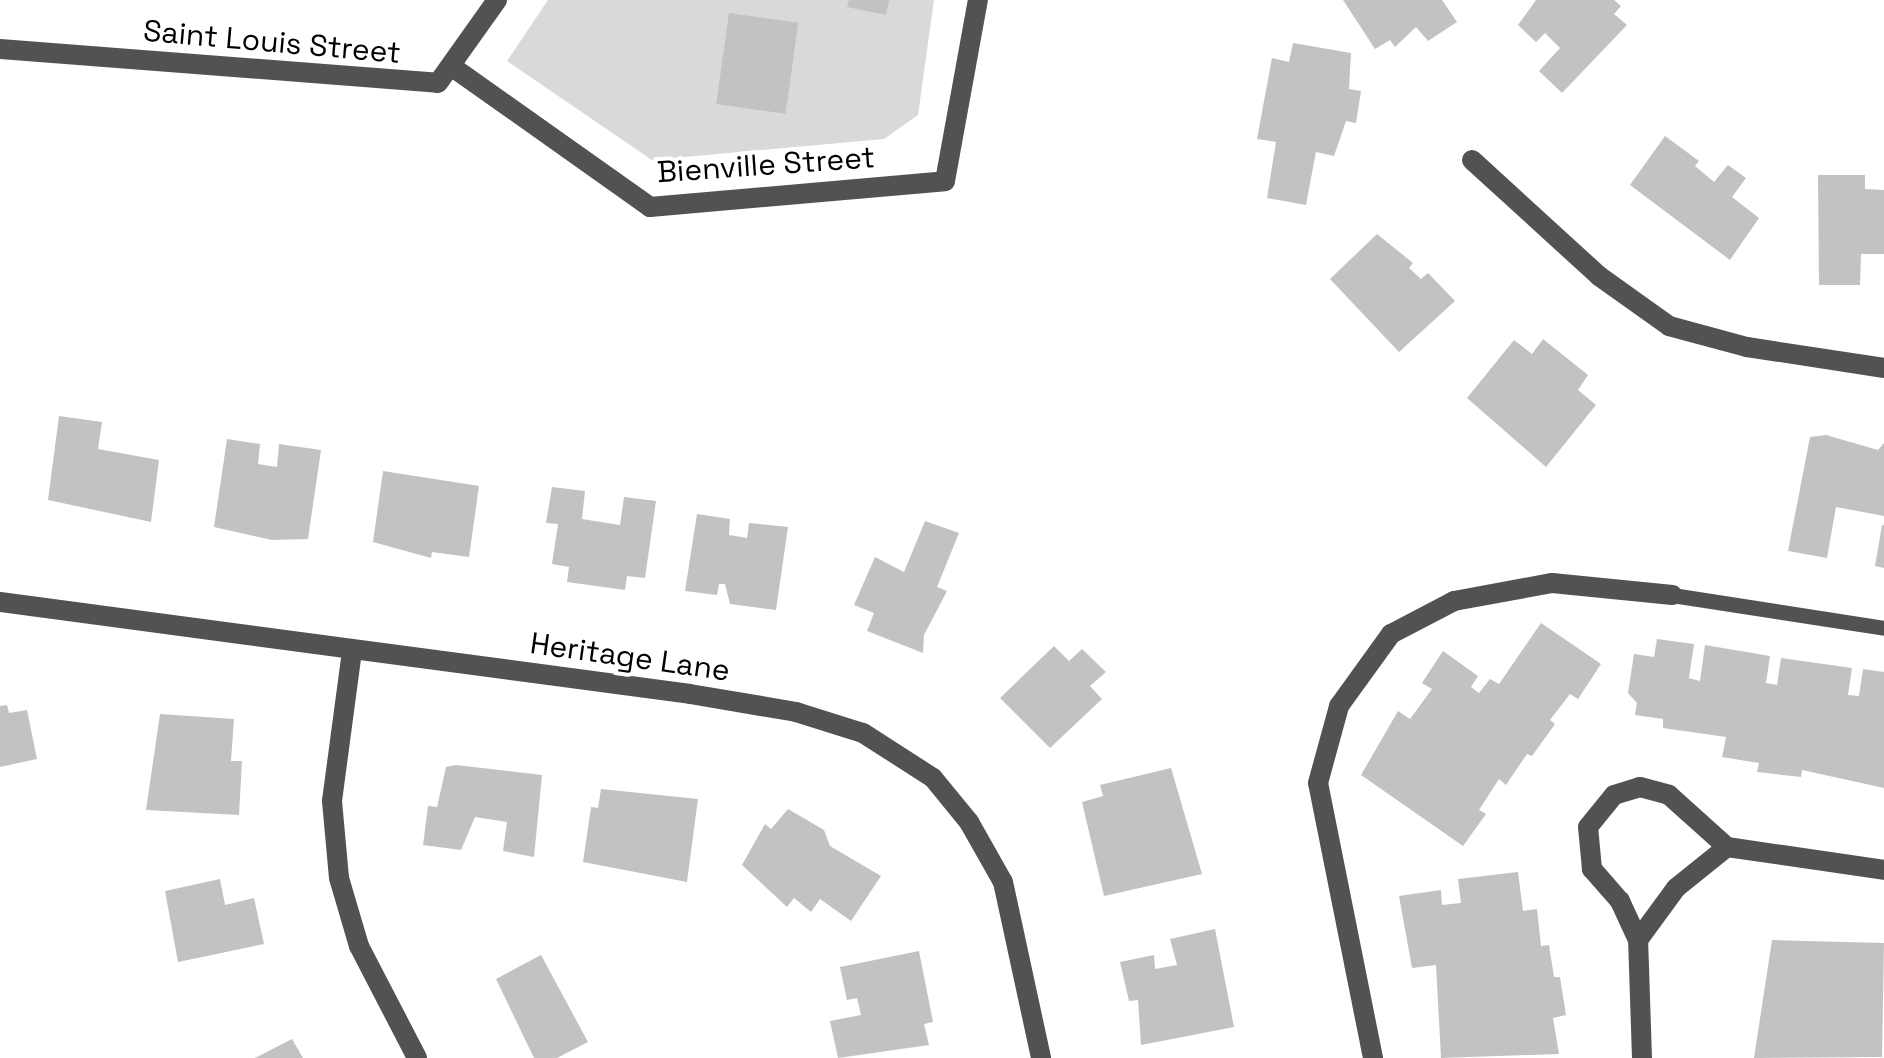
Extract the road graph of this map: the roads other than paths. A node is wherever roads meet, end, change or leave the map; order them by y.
1 (497, 0) edge
2 (978, 0) edge
3 (0, 49) edge
4 (451, 66) junction
5 (1472, 160) dead end
6 (1884, 368) edge
7 (1672, 595) joint
8 (0, 602) edge
9 (1884, 628) edge
10 (352, 650) junction
11 (1727, 847) junction
12 (1884, 870) edge
13 (1638, 940) junction
14 (417, 1058) edge
15 (1041, 1058) edge
16 (1373, 1058) edge
17 (1642, 1058) edge

1 - 4 street
2 - 4 street, Bienville Street
3 - 4 street, Saint Louis Street
5 - 6 street
7 - 9 lane
7 - 16 street
8 - 10 street, Heritage Lane
10 - 14 street
10 - 15 street, Heritage Lane
11 - 12 street
11 - 13 street
11 - 13 street
13 - 17 street

